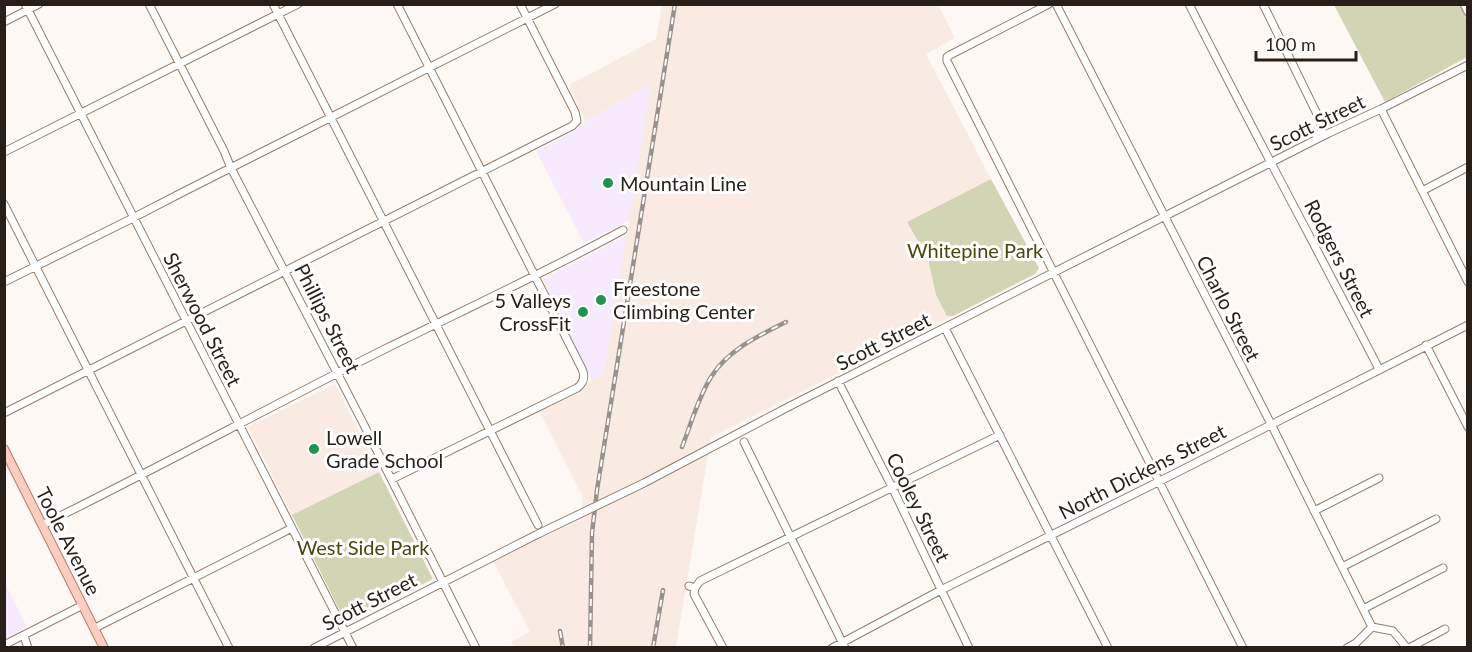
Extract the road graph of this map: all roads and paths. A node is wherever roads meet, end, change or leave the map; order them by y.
1 (39, 4) edge
2 (149, 4) edge
3 (273, 4) edge
4 (298, 4) edge
5 (397, 4) edge
6 (520, 4) edge
7 (555, 4) edge
8 (1049, 4) edge
9 (1056, 4) edge
10 (1189, 4) edge
11 (1263, 4) edge
12 (1464, 4) edge
13 (27, 7) edge
14 (1467, 12) edge
15 (278, 14) junction
16 (527, 19) junction
17 (4, 22) edge
18 (179, 63) junction
19 (1467, 65) edge
20 (429, 69) junction
21 (1380, 109) junction
22 (80, 113) junction
23 (331, 118) junction
24 (1315, 140) junction
25 (4, 152) edge
26 (1271, 162) junction
27 (1467, 167) edge
28 (231, 168) junction
29 (481, 172) junction
30 (1422, 190) junction
31 (4, 204) edge
32 (1164, 216) junction
33 (133, 218) junction
34 (384, 222) junction
35 (623, 230) dead end
36 (36, 266) junction
37 (285, 271) junction
38 (1054, 271) junction
39 (535, 275) junction
40 (4, 282) edge
41 (1467, 282) edge
42 (186, 322) junction
43 (435, 325) junction
44 (1467, 325) edge
45 (945, 328) junction
46 (1426, 345) junction
47 (1379, 369) junction
48 (90, 370) junction
49 (338, 373) junction
50 (838, 381) junction
51 (4, 413) edge
52 (238, 424) junction
53 (1271, 424) junction
54 (1467, 427) edge
55 (489, 431) junction
56 (1000, 435) junction
57 (744, 442) dead end
58 (4, 449) edge
59 (143, 475) junction
60 (1379, 478) dead end
61 (392, 479) junction
62 (1160, 482) junction
63 (892, 487) junction
64 (1314, 511) junction
65 (1436, 519) dead end
66 (42, 525) junction
67 (538, 525) dead end
68 (292, 528) junction
69 (1051, 536) junction
70 (790, 537) junction
71 (1342, 567) junction
72 (1443, 568) dead end
73 (194, 578) junction
74 (443, 582) junction
75 (941, 590) junction
76 (83, 605) junction
77 (1363, 609) junction
78 (1372, 627) junction
79 (95, 628) junction
80 (1445, 629) dead end
81 (344, 632) junction
82 (24, 636) junction
83 (4, 645) edge
84 (844, 645) edge
85 (28, 648) edge
86 (104, 648) edge
87 (229, 648) edge
88 (314, 648) edge
89 (352, 648) edge
90 (476, 648) edge
91 (723, 648) edge
92 (832, 648) edge
93 (969, 648) edge
94 (1108, 648) edge
95 (1243, 648) edge
96 (1347, 648) edge
97 (1408, 648) edge

1 - 13 street
2 - 18 street, Phillips Street
3 - 15 street
4 - 15 street
5 - 20 street
6 - 16 street
7 - 16 street
8 - 38 street
9 - 32 street, Charlo Street
10 - 26 street, Rodgers Street
11 - 24 street
12 - 14 street
13 - 17 street
13 - 22 street, Sherwood Street
15 - 18 street
15 - 23 street
16 - 20 street
16 - 29 street
18 - 22 street
18 - 28 street, Phillips Street
19 - 21 street, Scott Street
20 - 23 street
20 - 29 street
21 - 24 street, Scott Street
21 - 30 street
22 - 25 street
22 - 33 street, Sherwood Street
23 - 28 street
23 - 34 street
24 - 26 street, Scott Street
26 - 32 street, Scott Street
26 - 47 street, Rodgers Street
27 - 30 street
28 - 33 street
28 - 37 street, Phillips Street
29 - 34 street
29 - 39 street
30 - 41 street
31 - 36 street
32 - 38 street, Scott Street
32 - 53 street, Charlo Street
33 - 36 street
33 - 42 street, Sherwood Street
34 - 37 street
34 - 43 street
35 - 39 street
36 - 40 street
36 - 48 street
37 - 42 street
37 - 49 street, Phillips Street
38 - 45 street, Scott Street
38 - 62 street
39 - 43 street
39 - 55 street
42 - 48 street
42 - 52 street, Sherwood Street
43 - 49 street
43 - 55 street
44 - 46 street, North Dickens Street
45 - 50 street, Scott Street
45 - 56 street
46 - 47 street, North Dickens Street
46 - 54 street
47 - 53 street, North Dickens Street
48 - 51 street
48 - 59 street
49 - 52 street
49 - 61 street, Phillips Street
50 - 63 street, Cooley Street
50 - 74 street, Scott Street, bridge
52 - 59 street
52 - 68 street, Sherwood Street
53 - 62 street, North Dickens Street
53 - 64 street, Charlo Street
55 - 61 street
55 - 67 street
56 - 63 street
56 - 69 street
57 - 70 street
58 - 66 main road, Toole Avenue
59 - 66 street
59 - 73 street
60 - 64 street
61 - 74 street, Phillips Street
62 - 69 street, North Dickens Street
62 - 95 street
63 - 70 street
63 - 75 street, Cooley Street
64 - 71 street, Charlo Street
65 - 71 street
66 - 76 main road, Toole Avenue
68 - 73 street
68 - 81 street, Sherwood Street
69 - 75 street, North Dickens Street
69 - 94 street
70 - 84 street
70 - 91 street
71 - 77 street, Charlo Street
72 - 77 street
73 - 79 street
73 - 87 street
74 - 81 street, Scott Street
74 - 90 street, Phillips Street
75 - 84 street, North Dickens Street
75 - 93 street, Cooley Street
76 - 79 main road, Toole Avenue
76 - 82 street
77 - 78 street, Charlo Street
78 - 96 street
78 - 97 street
79 - 86 main road, Toole Avenue
80 - 97 street
81 - 88 street, Scott Street
81 - 89 street, Sherwood Street
82 - 83 street
82 - 85 street
84 - 92 street, North Dickens Street

